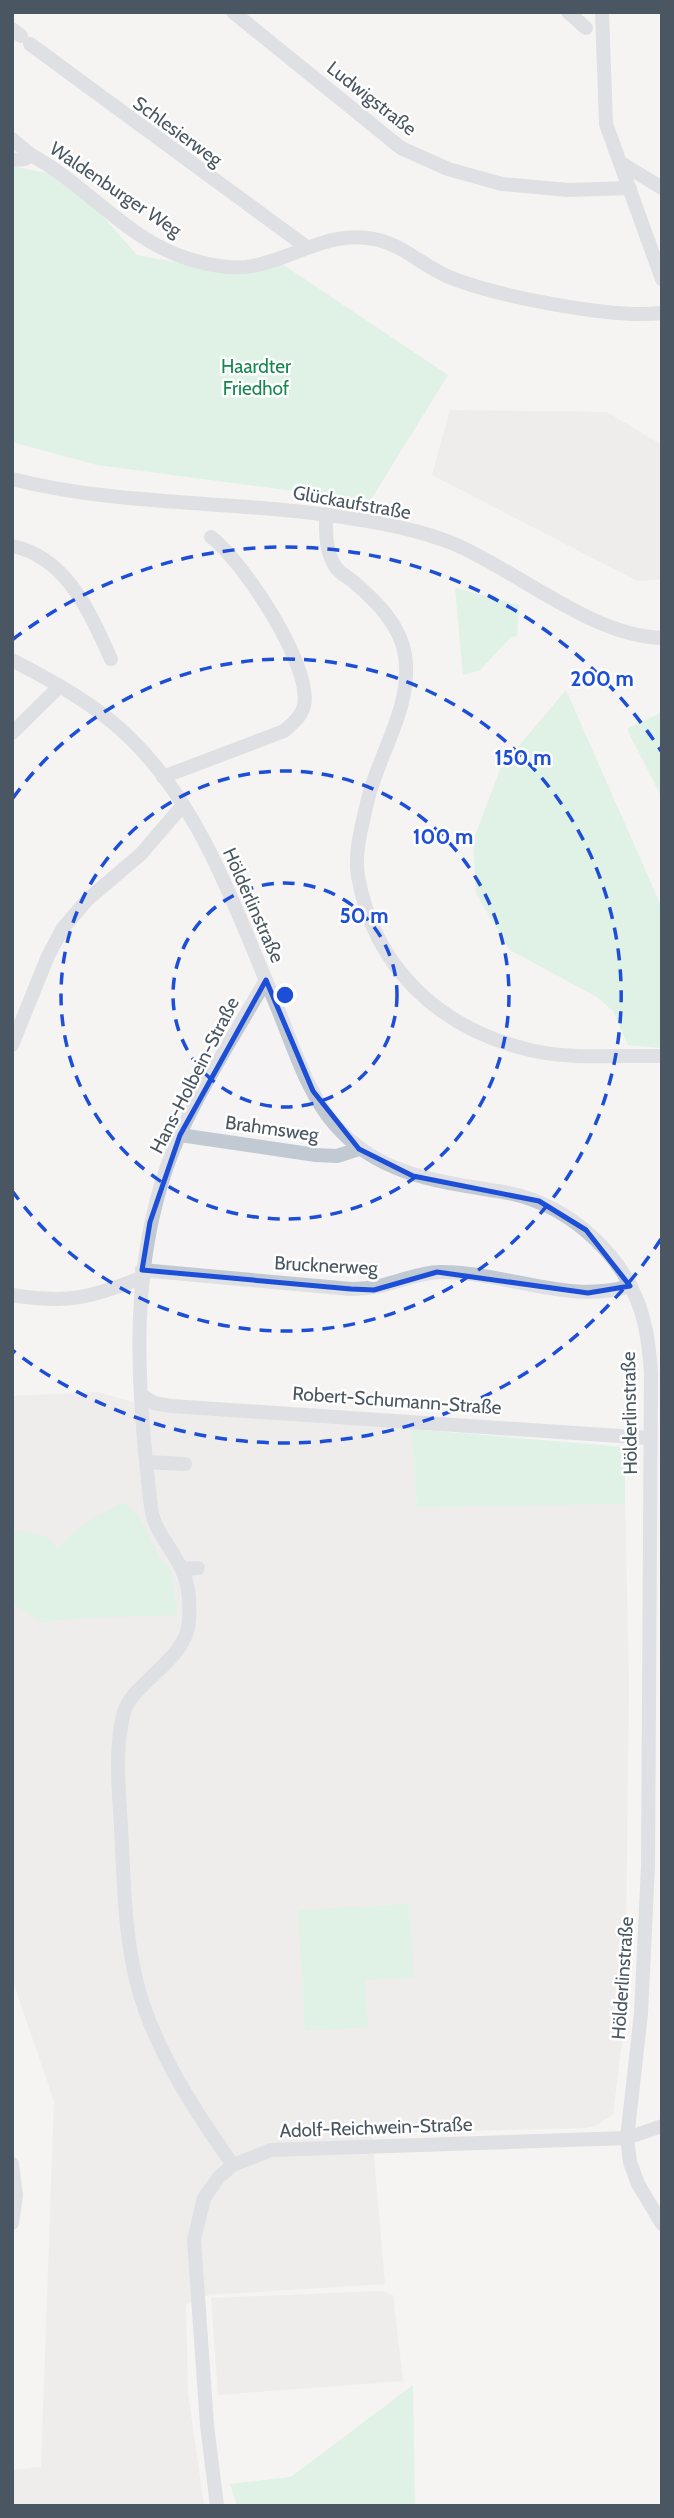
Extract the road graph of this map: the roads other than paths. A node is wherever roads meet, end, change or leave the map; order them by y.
1 (233, 12) edge
2 (568, 12) edge
3 (602, 12) edge
4 (586, 28) dead end
5 (21, 37) edge
6 (12, 139) edge
7 (31, 155) junction
8 (12, 160) edge
9 (621, 163) junction
10 (630, 188) junction
11 (662, 188) edge
12 (305, 246) junction
13 (662, 279) edge
14 (662, 313) edge
15 (12, 480) edge
16 (326, 514) junction
17 (211, 537) dead end
18 (12, 546) edge
19 (662, 638) edge
20 (111, 659) dead end
21 (12, 660) edge
22 (60, 686) junction
23 (12, 733) edge
24 (163, 777) junction
25 (183, 805) junction
26 (266, 980) junction
27 (12, 1045) edge
28 (662, 1056) edge
29 (180, 1135) junction
30 (359, 1149) junction
31 (141, 1274) junction
32 (630, 1286) junction
33 (13, 1293) edge
34 (143, 1396) junction
35 (650, 1438) junction
36 (147, 1462) junction
37 (185, 1464) dead end
38 (198, 1568) dead end
39 (182, 1569) junction
40 (662, 2126) edge
41 (627, 2138) junction
42 (12, 2164) edge
43 (233, 2165) junction
44 (12, 2223) edge
45 (662, 2224) edge
46 (217, 2506) edge

1 - 10 street, Ludwigstraße
2 - 4 street
3 - 9 street
5 - 12 street, Schlesierweg
6 - 7 street, Waldenburger Weg
7 - 8 street, Waldenburger Weg
7 - 12 street, Waldenburger Weg
9 - 10 street
9 - 11 street
10 - 13 street
12 - 14 street, Waldenburger Weg
15 - 16 street, Glückaufstraße
16 - 19 street, Glückaufstraße
16 - 28 street
17 - 24 street
18 - 20 street
21 - 22 street, Hölderlinstraße
22 - 23 street
22 - 24 street, Hölderlinstraße
24 - 25 street, Hölderlinstraße
25 - 26 street, Hölderlinstraße
25 - 27 street
26 - 29 street, Hans-Holbein-Straße
26 - 30 street, Hölderlinstraße
29 - 30 street, Brahmsweg
29 - 31 street, Hans-Holbein-Straße
30 - 32 street, Hölderlinstraße
31 - 32 street, Brucknerweg
31 - 33 street
31 - 34 street, Hans-Holbein-Straße
32 - 35 street, Hölderlinstraße
34 - 35 street, Robert-Schumann-Straße
34 - 36 street, Hans-Holbein-Straße
35 - 41 street, Hölderlinstraße
36 - 37 street
36 - 39 street, Hans-Holbein-Straße
38 - 39 street
39 - 43 street, Hans-Holbein-Straße
40 - 41 street, Adolf-Reichwein-Straße
41 - 43 street, Adolf-Reichwein-Straße
41 - 45 street, Hölderlinstraße
42 - 44 street
43 - 46 street, Adolf-Reichwein-Straße

